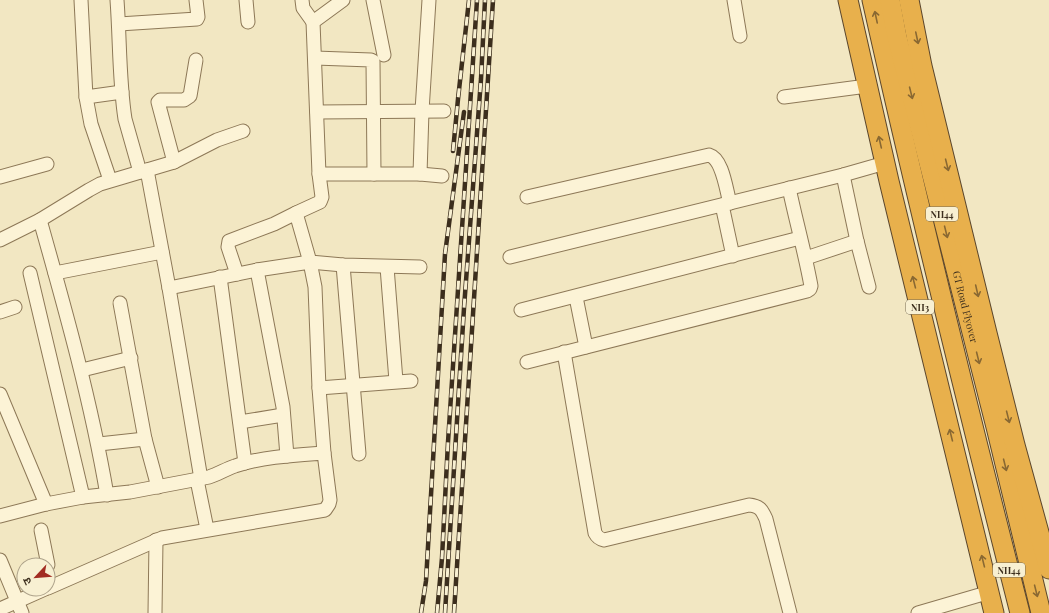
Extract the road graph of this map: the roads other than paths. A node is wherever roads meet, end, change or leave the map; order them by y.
1 (81, 0) edge
2 (118, 0) edge
3 (196, 0) edge
4 (246, 0) edge
5 (302, 0) edge
6 (343, 0) edge
7 (373, 0) edge
8 (429, 0) edge
9 (734, 0) edge
10 (848, 0) edge
11 (872, 0) edge
12 (890, 0) edge
13 (909, 0) edge
14 (248, 22) dead end
15 (313, 22) junction
16 (119, 24) junction
17 (740, 36) dead end
18 (384, 55) dead end
19 (315, 58) junction
20 (196, 60) dead end
21 (867, 86) junction
22 (122, 92) junction
23 (86, 97) junction
24 (784, 97) dead end
25 (373, 111) junction
26 (422, 111) junction
27 (444, 111) dead end
28 (317, 112) junction
29 (243, 131) dead end
30 (174, 162) junction
31 (885, 163) junction
32 (47, 164) dead end
33 (144, 171) junction
34 (319, 174) junction
35 (374, 174) junction
36 (420, 174) junction
37 (843, 175) junction
38 (442, 176) dead end
39 (0, 177) edge
40 (110, 180) junction
41 (789, 188) junction
42 (527, 197) dead end
43 (726, 204) junction
44 (296, 213) junction
45 (40, 220) junction
46 (800, 238) junction
47 (0, 240) edge
48 (857, 242) junction
49 (162, 252) junction
50 (733, 256) junction
51 (510, 257) dead end
52 (806, 258) junction
53 (310, 262) junction
54 (343, 265) junction
55 (387, 267) junction
56 (420, 268) dead end
57 (257, 270) junction
58 (55, 273) junction
59 (30, 274) dead end
60 (237, 274) junction
61 (220, 277) junction
62 (870, 287) dead end
63 (169, 288) junction
64 (576, 297) junction
65 (120, 303) dead end
66 (15, 307) dead end
67 (521, 310) dead end
68 (0, 312) edge
69 (586, 347) junction
70 (564, 352) junction
71 (131, 358) junction
72 (527, 362) dead end
73 (82, 370) junction
74 (411, 381) dead end
75 (396, 382) junction
76 (354, 385) junction
77 (319, 388) junction
78 (0, 394) edge
79 (283, 415) junction
80 (240, 422) junction
81 (145, 439) junction
82 (99, 444) junction
83 (324, 453) junction
84 (359, 454) dead end
85 (287, 456) junction
86 (245, 463) junction
87 (960, 472) junction
88 (199, 479) junction
89 (158, 487) junction
90 (108, 495) junction
91 (83, 497) junction
92 (46, 504) junction
93 (0, 516) edge
94 (997, 527) junction
95 (207, 529) junction
96 (41, 530) dead end
97 (156, 540) junction
98 (46, 557) edge
99 (0, 560) edge
100 (1049, 570) edge
101 (56, 584) edge
102 (990, 592) junction
103 (34, 597) edge
104 (19, 607) edge
105 (0, 609) edge
106 (155, 613) edge
107 (790, 613) edge
108 (918, 613) edge
109 (994, 613) edge
110 (1020, 613) edge
111 (1041, 613) edge

1 - 23 street
2 - 16 street
3 - 16 street
4 - 14 street
5 - 15 street
6 - 15 street
7 - 18 street
8 - 26 street
9 - 17 street
10 - 21 highway, NH3
94 -> 11 highway, GT Road Flyover / NH44
12 -> 111 highway, GT Road Flyover / NH44
13 -> 100 highway
15 - 19 street
16 - 22 street
19 - 25 street
19 - 28 street
20 - 30 street
21 - 24 street
31 -> 21 highway, NH3
22 - 23 street
22 - 33 street
23 - 40 street
25 - 26 street
25 - 28 street
25 - 35 street
26 - 27 street
26 - 36 street
28 - 34 street
29 - 30 street
30 - 33 street
31 - 37 street
87 -> 31 highway, NH3
32 - 39 street
33 - 40 street
33 - 49 street
34 - 35 street
34 - 44 street
35 - 36 street
36 - 38 street
37 - 41 street
37 - 48 street
40 - 45 street
41 - 43 street
41 - 46 street
42 - 43 street
43 - 50 street
43 - 51 street
44 - 53 street
44 - 60 street
45 - 47 street
45 - 58 street
46 - 50 street
46 - 52 street
48 - 52 street
48 - 62 street
49 - 58 street
49 - 63 street
50 - 64 street
52 - 69 street
53 - 54 street
53 - 57 street
53 - 77 street
54 - 55 street
54 - 76 street
55 - 56 street
55 - 75 street
57 - 60 street
57 - 79 street
58 - 73 street
59 - 91 street
60 - 61 street
61 - 63 street
61 - 80 street
63 - 88 street
64 - 67 street
64 - 69 street
65 - 71 street
66 - 68 street
69 - 70 street
70 - 72 street
70 - 107 street
71 - 73 street
71 - 81 street
73 - 82 street
74 - 75 street
75 - 76 street
76 - 77 street
76 - 84 street
77 - 83 street
78 - 92 street
79 - 80 street
79 - 85 street
80 - 86 street
81 - 82 street
81 - 89 street
82 - 90 street
83 - 85 street
83 - 95 street
85 - 86 street
86 - 88 street
87 - 94 highway
102 -> 87 highway, NH3
88 - 89 street
88 - 95 street
89 - 90 street
90 - 91 street
91 - 92 street
92 - 93 street
94 - 110 highway, NH44
95 - 97 street
96 - 98 street
97 - 101 street
97 - 106 street
99 - 104 street
102 - 108 street
102 - 109 highway, NH3
103 - 104 street
104 - 105 street

